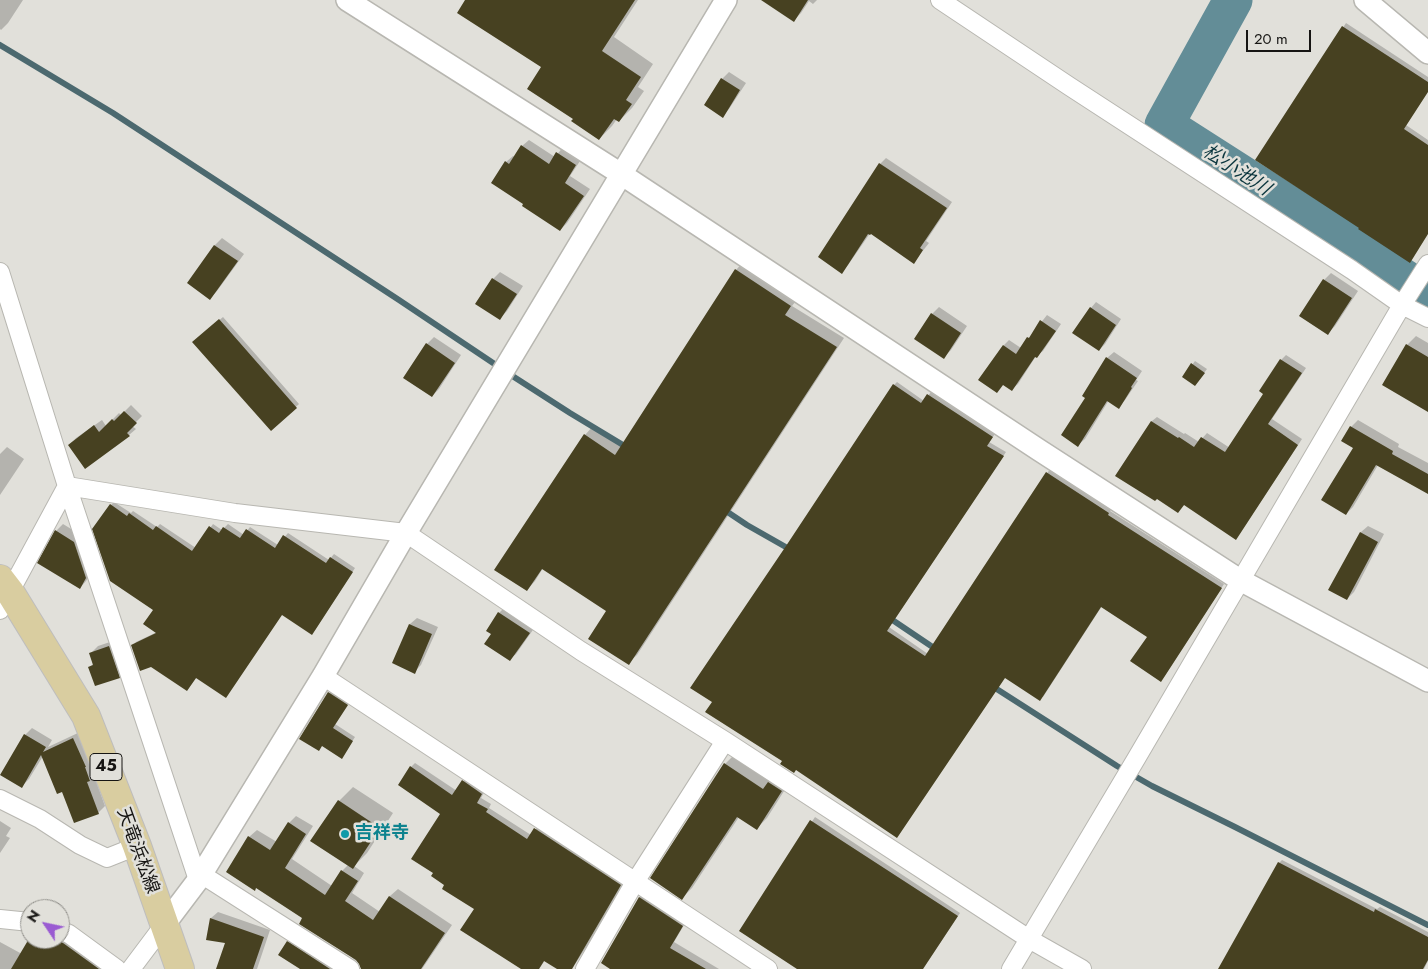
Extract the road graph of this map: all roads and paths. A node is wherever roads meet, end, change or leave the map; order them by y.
1 (347, 0) edge
2 (726, 0) edge
3 (940, 0) edge
4 (1365, 0) edge
5 (1428, 52) edge
6 (621, 174) junction
7 (1424, 271) edge
8 (0, 272) edge
9 (1405, 301) junction
10 (1428, 318) edge
11 (66, 486) junction
12 (406, 533) junction
13 (1240, 580) junction
14 (3, 594) edge
15 (323, 676) junction
16 (1428, 681) edge
17 (725, 741) junction
18 (0, 799) edge
19 (137, 846) junction
20 (200, 877) junction
21 (635, 882) junction
22 (0, 919) edge
23 (20, 921) edge
24 (164, 925) junction
25 (70, 935) edge
26 (1029, 939) junction
27 (117, 969) edge
28 (131, 969) edge
29 (180, 969) edge
30 (350, 969) edge
31 (585, 969) edge
32 (768, 969) edge
33 (1011, 969) edge
34 (1082, 969) edge

1 - 6 street
2 - 6 street
3 - 9 street
4 - 5 street
6 - 12 street
6 - 13 street
7 - 9 street
8 - 11 street
9 - 10 street
9 - 13 street
11 - 12 street
11 - 14 street
11 - 20 street
12 - 15 street
12 - 17 street
13 - 16 street
13 - 26 street
14 - 19 main road, 天竜浜松線 / 45
15 - 20 street
15 - 21 street
17 - 21 street
17 - 26 street
18 - 19 street
19 - 24 main road, 天竜浜松線 / 45
20 - 24 street
20 - 30 street
21 - 31 street
21 - 32 street
22 - 23 street
24 - 28 street
24 - 29 main road, 天竜浜松線 / 45
25 - 27 street
26 - 33 street
26 - 34 street

